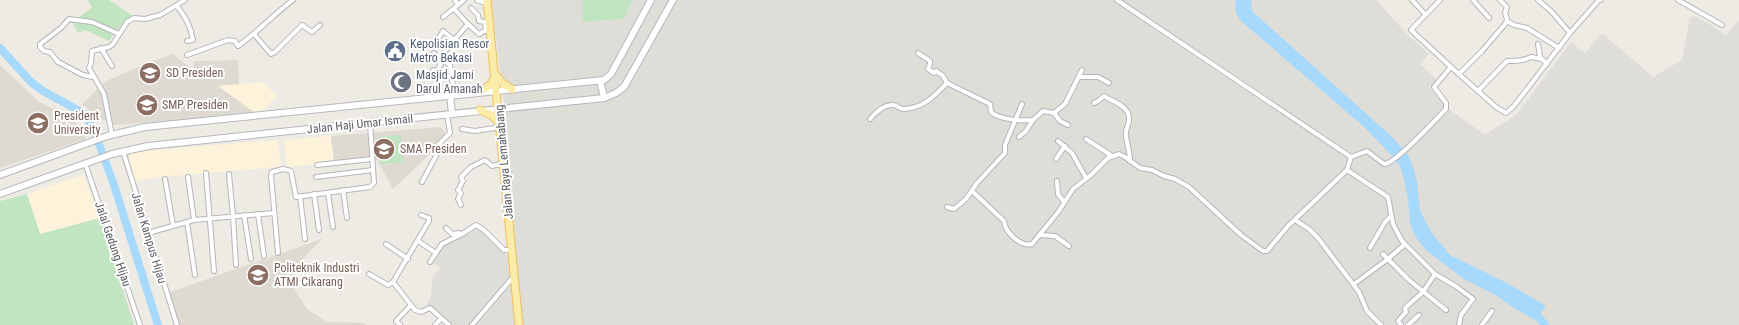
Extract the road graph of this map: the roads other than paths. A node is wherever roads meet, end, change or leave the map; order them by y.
1 (185, 0) edge
2 (293, 0) edge
3 (454, 0) edge
4 (464, 0) edge
5 (477, 0) edge
6 (651, 0) edge
7 (673, 0) edge
8 (1117, 0) edge
9 (1412, 0) edge
10 (1473, 0) edge
11 (1500, 0) edge
12 (1538, 0) edge
13 (1600, 0) edge
14 (1438, 1) edge
15 (1680, 1) edge
16 (487, 2) edge
17 (458, 5) junction
18 (177, 6) junction
19 (471, 8) dead end
20 (454, 9) junction
21 (1425, 14) junction
22 (443, 17) dead end
23 (478, 18) junction
24 (1489, 18) dead end
25 (1506, 21) junction
26 (320, 25) dead end
27 (470, 25) junction
28 (1722, 25) dead end
29 (488, 30) junction
30 (1570, 33) junction
31 (119, 34) junction
32 (254, 34) junction
33 (438, 39) dead end
34 (453, 40) junction
35 (187, 41) dead end
36 (1538, 44) dead end
37 (101, 48) junction
38 (1559, 48) junction
39 (434, 53) dead end
40 (918, 53) dead end
41 (187, 55) dead end
42 (1541, 59) junction
43 (442, 62) junction
44 (1547, 64) junction
45 (112, 66) dead end
46 (1451, 68) junction
47 (433, 70) dead end
48 (1082, 70) dead end
49 (1459, 74) junction
50 (496, 75) junction
51 (93, 76) junction
52 (1079, 77) junction
53 (600, 80) junction
54 (947, 83) junction
55 (1109, 83) dead end
56 (512, 89) junction
57 (497, 90) junction
58 (482, 91) junction
59 (1478, 91) junction
60 (452, 94) junction
61 (604, 98) junction
62 (1094, 103) dead end
63 (1022, 104) dead end
64 (499, 108) junction
65 (480, 110) junction
66 (1054, 113) junction
67 (450, 114) junction
68 (870, 119) dead end
69 (1016, 119) junction
70 (1033, 120) junction
71 (1028, 121) junction
72 (370, 123) junction
73 (501, 125) junction
74 (1068, 125) dead end
75 (1030, 126) junction
76 (462, 128) dead end
77 (109, 136) junction
78 (1019, 137) dead end
79 (1086, 139) dead end
80 (1058, 141) dead end
81 (1065, 146) junction
82 (122, 150) junction
83 (1112, 156) junction
84 (1351, 157) junction
85 (372, 159) junction
86 (1056, 159) dead end
87 (1130, 161) junction
88 (86, 162) junction
89 (504, 163) junction
90 (317, 165) dead end
91 (373, 170) junction
92 (1347, 170) junction
93 (206, 173) dead end
94 (229, 174) dead end
95 (0, 175) edge
96 (188, 177) dead end
97 (316, 177) dead end
98 (1086, 178) junction
99 (165, 179) dead end
100 (1057, 181) dead end
101 (422, 182) dead end
102 (343, 190) junction
103 (972, 191) junction
104 (328, 192) junction
105 (0, 194) edge
106 (314, 194) junction
107 (300, 196) junction
108 (1064, 202) junction
109 (461, 204) dead end
110 (947, 207) dead end
111 (274, 213) junction
112 (258, 214) junction
113 (244, 215) junction
114 (421, 215) dead end
115 (234, 216) junction
116 (1391, 216) junction
117 (347, 218) dead end
118 (210, 219) junction
119 (194, 220) junction
120 (1295, 220) junction
121 (187, 222) junction
122 (173, 226) junction
123 (333, 226) dead end
124 (474, 226) junction
125 (446, 228) dead end
126 (319, 230) dead end
127 (148, 233) junction
128 (1039, 235) junction
129 (305, 240) dead end
130 (418, 241) junction
131 (386, 244) dead end
132 (1404, 244) junction
133 (1069, 246) dead end
134 (1370, 248) dead end
135 (512, 250) junction
136 (278, 253) dead end
137 (436, 253) junction
138 (1383, 254) dead end
139 (264, 256) dead end
140 (251, 259) dead end
141 (408, 259) junction
142 (1388, 259) junction
143 (430, 262) dead end
144 (236, 265) dead end
145 (214, 271) dead end
146 (195, 274) dead end
147 (369, 274) dead end
148 (1435, 274) junction
149 (514, 276) junction
150 (393, 282) junction
151 (1354, 284) junction
152 (1423, 292) junction
153 (411, 306) junction
154 (1446, 310) dead end
155 (1492, 311) dead end
156 (1419, 315) dead end
157 (441, 319) junction
158 (1414, 320) junction
159 (1460, 324) edge
160 (140, 325) edge
161 (177, 325) edge
162 (400, 325) edge
163 (435, 325) edge
164 (449, 325) edge
165 (472, 325) edge
166 (519, 325) edge
167 (1381, 325) edge
168 (1401, 325) edge
169 (1408, 325) edge
170 (1418, 325) edge
171 (1482, 325) edge

1 - 18 street
2 - 32 street
3 - 17 street
4 - 17 street
5 - 16 street
6 - 53 main road
7 - 61 main road, Jalan Haji Umar Ismail
8 - 84 street
9 - 21 street
10 - 24 street
11 - 25 street
12 - 30 street
13 - 30 street
14 - 21 street
15 - 28 street
16 - 29 main road, Jalan Raya Lemahabang
17 - 20 street
18 - 31 street
18 - 35 street
19 - 23 street
20 - 22 street
20 - 27 street
21 - 46 street
23 - 27 street
23 - 29 street
25 - 38 street
25 - 49 street
26 - 32 street
27 - 29 street
27 - 34 street
29 - 50 main road, Jalan Raya Lemahabang
30 - 38 street
31 - 37 street
31 - 51 street
32 - 41 street
33 - 34 street
34 - 43 street
36 - 42 street
37 - 45 street
37 - 51 street
38 - 44 street
39 - 43 street
40 - 54 street
42 - 44 street
42 - 59 street
43 - 47 street
43 - 60 street
44 - 59 street
46 - 49 street
46 - 84 street
48 - 52 street
49 - 59 street
50 - 56 main road
50 - 57 main road, Jalan Raya Lemahabang
50 - 58 main road
51 - 77 street
52 - 55 street
52 - 66 street
53 - 56 main road, Jalan Haji Umar Ismail
53 - 61 main road
54 - 68 street
54 - 69 street
56 - 57 main road, Jalan Haji Umar Ismail
57 - 58 main road, Jalan Haji Umar Ismail
57 - 64 main road, Jalan Raya Lemahabang
58 - 60 main road, Jalan Haji Umar Ismail
60 - 67 main road
60 - 77 main road, Jalan Haji Umar Ismail
61 - 64 main road, Jalan Haji Umar Ismail
62 - 87 street
63 - 69 street
64 - 65 main road, Jalan Haji Umar Ismail
64 - 73 main road, Jalan Raya Lemahabang
65 - 67 main road, Jalan Haji Umar Ismail
65 - 73 main road
66 - 70 street
66 - 74 street
67 - 72 main road, Jalan Haji Umar Ismail
67 - 101 street
69 - 71 street
69 - 103 street
70 - 71 street
70 - 75 street
71 - 75 street
72 - 82 main road, Jalan Haji Umar Ismail
72 - 85 street
73 - 76 street
73 - 89 main road, Jalan Raya Lemahabang
75 - 78 street
77 - 95 main road, Jalan Haji Umar Ismail
79 - 83 street
80 - 81 street
81 - 86 street
81 - 98 street
82 - 88 main road, Jalan Haji Umar Ismail
82 - 127 street, Jalan Kampus Hijau
83 - 87 street
83 - 98 street
84 - 92 street
85 - 90 street
85 - 91 street
87 - 120 street
88 - 105 main road, Jalan Haji Umar Ismail
88 - 160 street, Jalal Gedung Hijau
89 - 109 street
89 - 135 main road, Jalan Raya Lemahabang
91 - 97 street
91 - 102 street
92 - 116 street
92 - 120 street
93 - 118 street
94 - 115 street
96 - 119 street
98 - 108 street
99 - 122 street
100 - 108 street
102 - 104 street
102 - 117 street
103 - 110 street
103 - 128 street
104 - 106 street
104 - 123 street
106 - 107 street
106 - 126 street
107 - 111 street
107 - 129 street
108 - 128 street
111 - 112 street
111 - 136 street
112 - 113 street
112 - 139 street
113 - 115 street
113 - 140 street
114 - 130 street
115 - 118 street
115 - 144 street
116 - 132 street
116 - 134 street
118 - 119 street
118 - 145 street
119 - 121 street
120 - 151 street
121 - 122 street
121 - 146 street
122 - 127 street
124 - 125 street
124 - 135 street
124 - 137 street
127 - 161 street, Jalan Kampus Hijau
128 - 133 street
130 - 137 street
130 - 141 street
131 - 141 street
132 - 142 street
132 - 148 street
135 - 149 main road, Jalan Raya Lemahabang
137 - 143 street
138 - 142 street
141 - 150 street
142 - 151 street
142 - 152 street
147 - 150 street
148 - 152 street
148 - 159 street
149 - 165 street
149 - 166 main road, Jalan Raya Lemahabang
150 - 153 street
151 - 167 street
152 - 154 street
152 - 168 street
153 - 157 street
153 - 162 street
155 - 171 street
156 - 158 street
157 - 163 street
157 - 164 street
158 - 169 street
158 - 170 street

